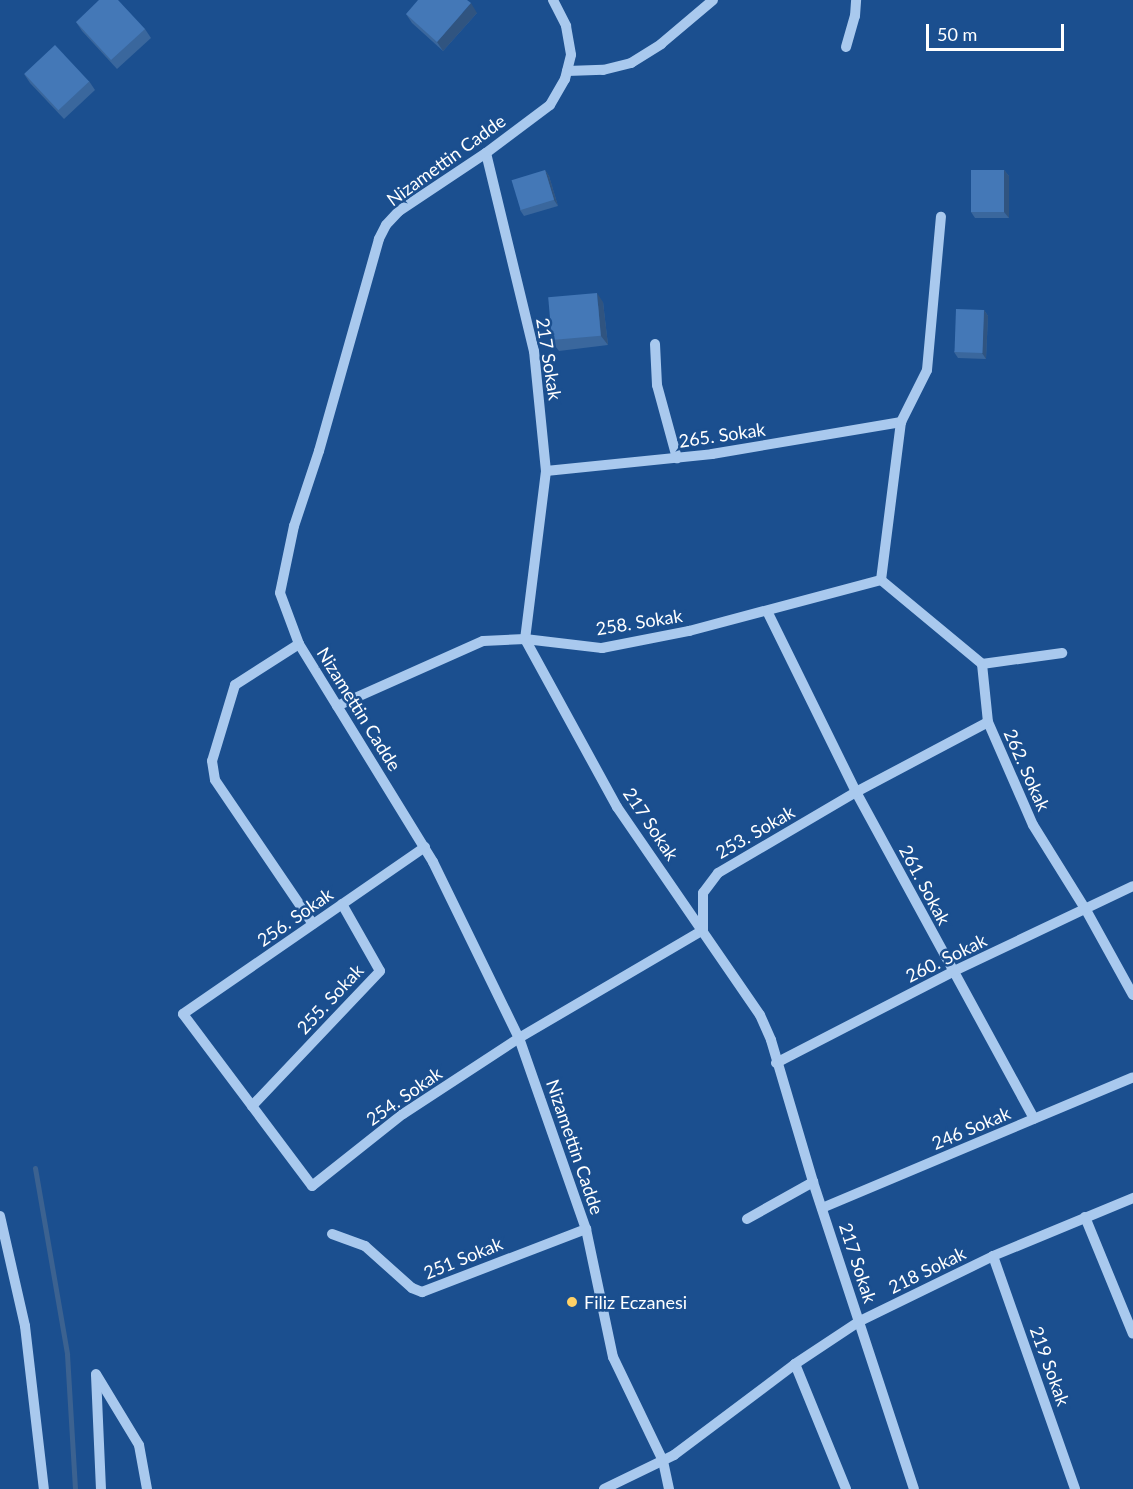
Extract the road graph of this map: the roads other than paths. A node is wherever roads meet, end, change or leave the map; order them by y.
1 (553, 0) edge
2 (713, 0) edge
3 (856, 0) edge
4 (846, 47) dead end
5 (567, 71) junction
6 (486, 153) junction
7 (941, 217) dead end
8 (655, 344) dead end
9 (901, 422) junction
10 (677, 458) junction
11 (546, 471) junction
12 (881, 580) junction
13 (767, 611) junction
14 (525, 639) junction
15 (299, 644) junction
16 (1062, 654) dead end
17 (982, 664) junction
18 (337, 706) junction
19 (988, 722) junction
20 (856, 792) junction
21 (425, 847) junction
22 (1133, 886) edge
23 (342, 904) junction
24 (1086, 910) junction
25 (313, 924) junction
26 (703, 930) junction
27 (952, 972) junction
28 (1133, 995) edge
29 (519, 1038) junction
30 (776, 1063) junction
31 (1133, 1077) edge
32 (252, 1106) junction
33 (1034, 1119) junction
34 (813, 1182) junction
35 (1133, 1198) edge
36 (822, 1208) junction
37 (0, 1216) edge
38 (1085, 1217) junction
39 (747, 1219) dead end
40 (586, 1229) junction
41 (332, 1234) dead end
42 (993, 1256) junction
43 (860, 1321) junction
44 (1133, 1334) edge
45 (795, 1364) junction
46 (663, 1461) junction
47 (44, 1489) edge
48 (101, 1489) edge
49 (147, 1489) edge
50 (604, 1489) edge
51 (669, 1489) edge
52 (846, 1489) edge
53 (914, 1489) edge
54 (1075, 1489) edge

1 - 5 street, Nizamettin Cadde
2 - 5 street
3 - 4 street
5 - 6 street, Nizamettin Cadde
6 - 11 street, 217 Sokak
6 - 15 street, Nizamettin Cadde
7 - 9 street
8 - 10 street
9 - 10 street, 265. Sokak
9 - 12 street
10 - 11 street, 265. Sokak
11 - 14 street, 217 Sokak
12 - 13 street, 258. Sokak
12 - 17 street
13 - 14 street, 258. Sokak
13 - 20 street, 261. Sokak
14 - 18 street, 258. Sokak
14 - 26 street, 217 Sokak
15 - 18 street, Nizamettin Cadde
15 - 25 street
16 - 17 street
17 - 19 street, 262. Sokak
18 - 21 street, Nizamettin Cadde
19 - 20 street, 253. Sokak
19 - 24 street, 262. Sokak
20 - 26 street, 253. Sokak
20 - 27 street, 261. Sokak
21 - 23 street, 256. Sokak
21 - 29 street, Nizamettin Cadde
22 - 24 street, 260. Sokak
23 - 25 street, 256. Sokak
23 - 32 street, 255. Sokak
24 - 27 street, 260. Sokak
24 - 28 street, 262. Sokak
25 - 32 street, 256. Sokak
26 - 29 street
26 - 30 street, 217 Sokak
27 - 30 street, 260. Sokak
27 - 33 street, 261. Sokak
29 - 32 street, 254. Sokak
29 - 40 street, Nizamettin Cadde
30 - 34 street, 217 Sokak
31 - 33 street, 246 Sokak
33 - 36 street, 246 Sokak
34 - 36 street, 217 Sokak
34 - 39 street
35 - 38 street, 218 Sokak
36 - 43 street, 217 Sokak
37 - 47 street
38 - 42 street, 218 Sokak
38 - 44 street
40 - 41 street, 251 Sokak
40 - 46 street, Nizamettin Cadde
42 - 43 street, 218 Sokak
42 - 54 street, 219 Sokak
43 - 45 street, 218 Sokak
43 - 53 street, 217 Sokak
45 - 46 street, 218 Sokak
45 - 52 street
46 - 50 street, 218 Sokak
46 - 51 street, Nizamettin Cadde
48 - 49 street

